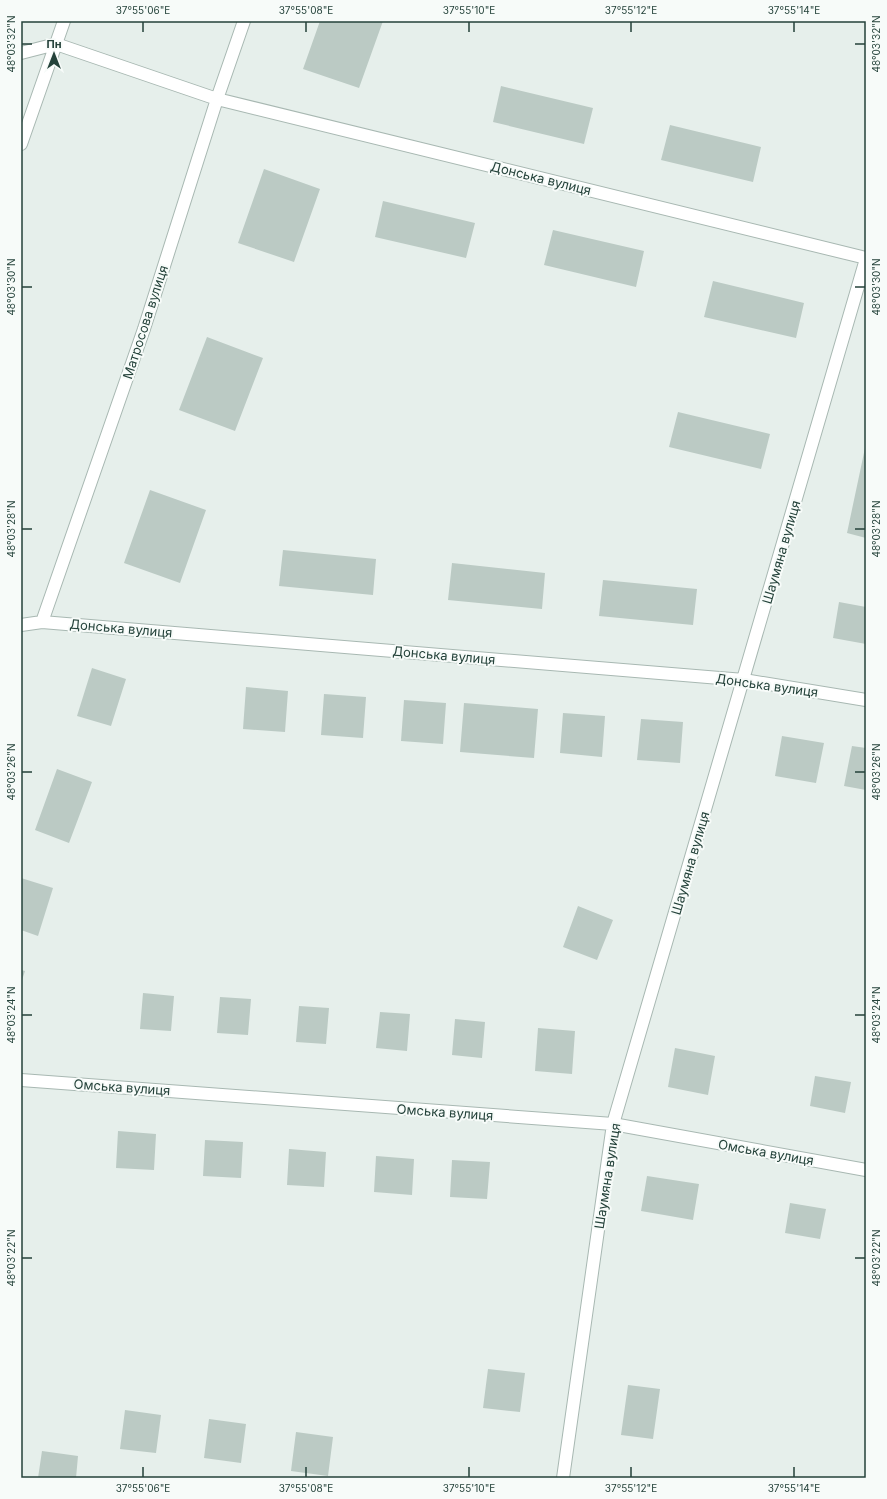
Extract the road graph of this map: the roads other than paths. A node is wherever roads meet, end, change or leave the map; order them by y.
1 (64, 21) edge
2 (244, 21) edge
3 (56, 44) junction
4 (21, 53) edge
5 (216, 98) junction
6 (21, 144) edge
7 (866, 259) edge
8 (42, 622) junction
9 (21, 625) edge
10 (744, 680) junction
11 (866, 700) edge
12 (21, 1080) edge
13 (613, 1124) junction
14 (866, 1170) edge
15 (563, 1478) edge

1 - 3 street
2 - 5 street, Матросова вулиця
3 - 4 street
3 - 5 street, Донська вулиця
3 - 6 street
5 - 7 street, Донська вулиця
5 - 8 street, Матросова вулиця
7 - 10 street, Шаумяна вулиця
8 - 9 street, Донська вулиця
8 - 10 street, Донська вулиця
10 - 11 street, Донська вулиця
10 - 13 street, Шаумяна вулиця
12 - 13 street, Омська вулиця
13 - 14 street, Омська вулиця
13 - 15 street, Шаумяна вулиця

